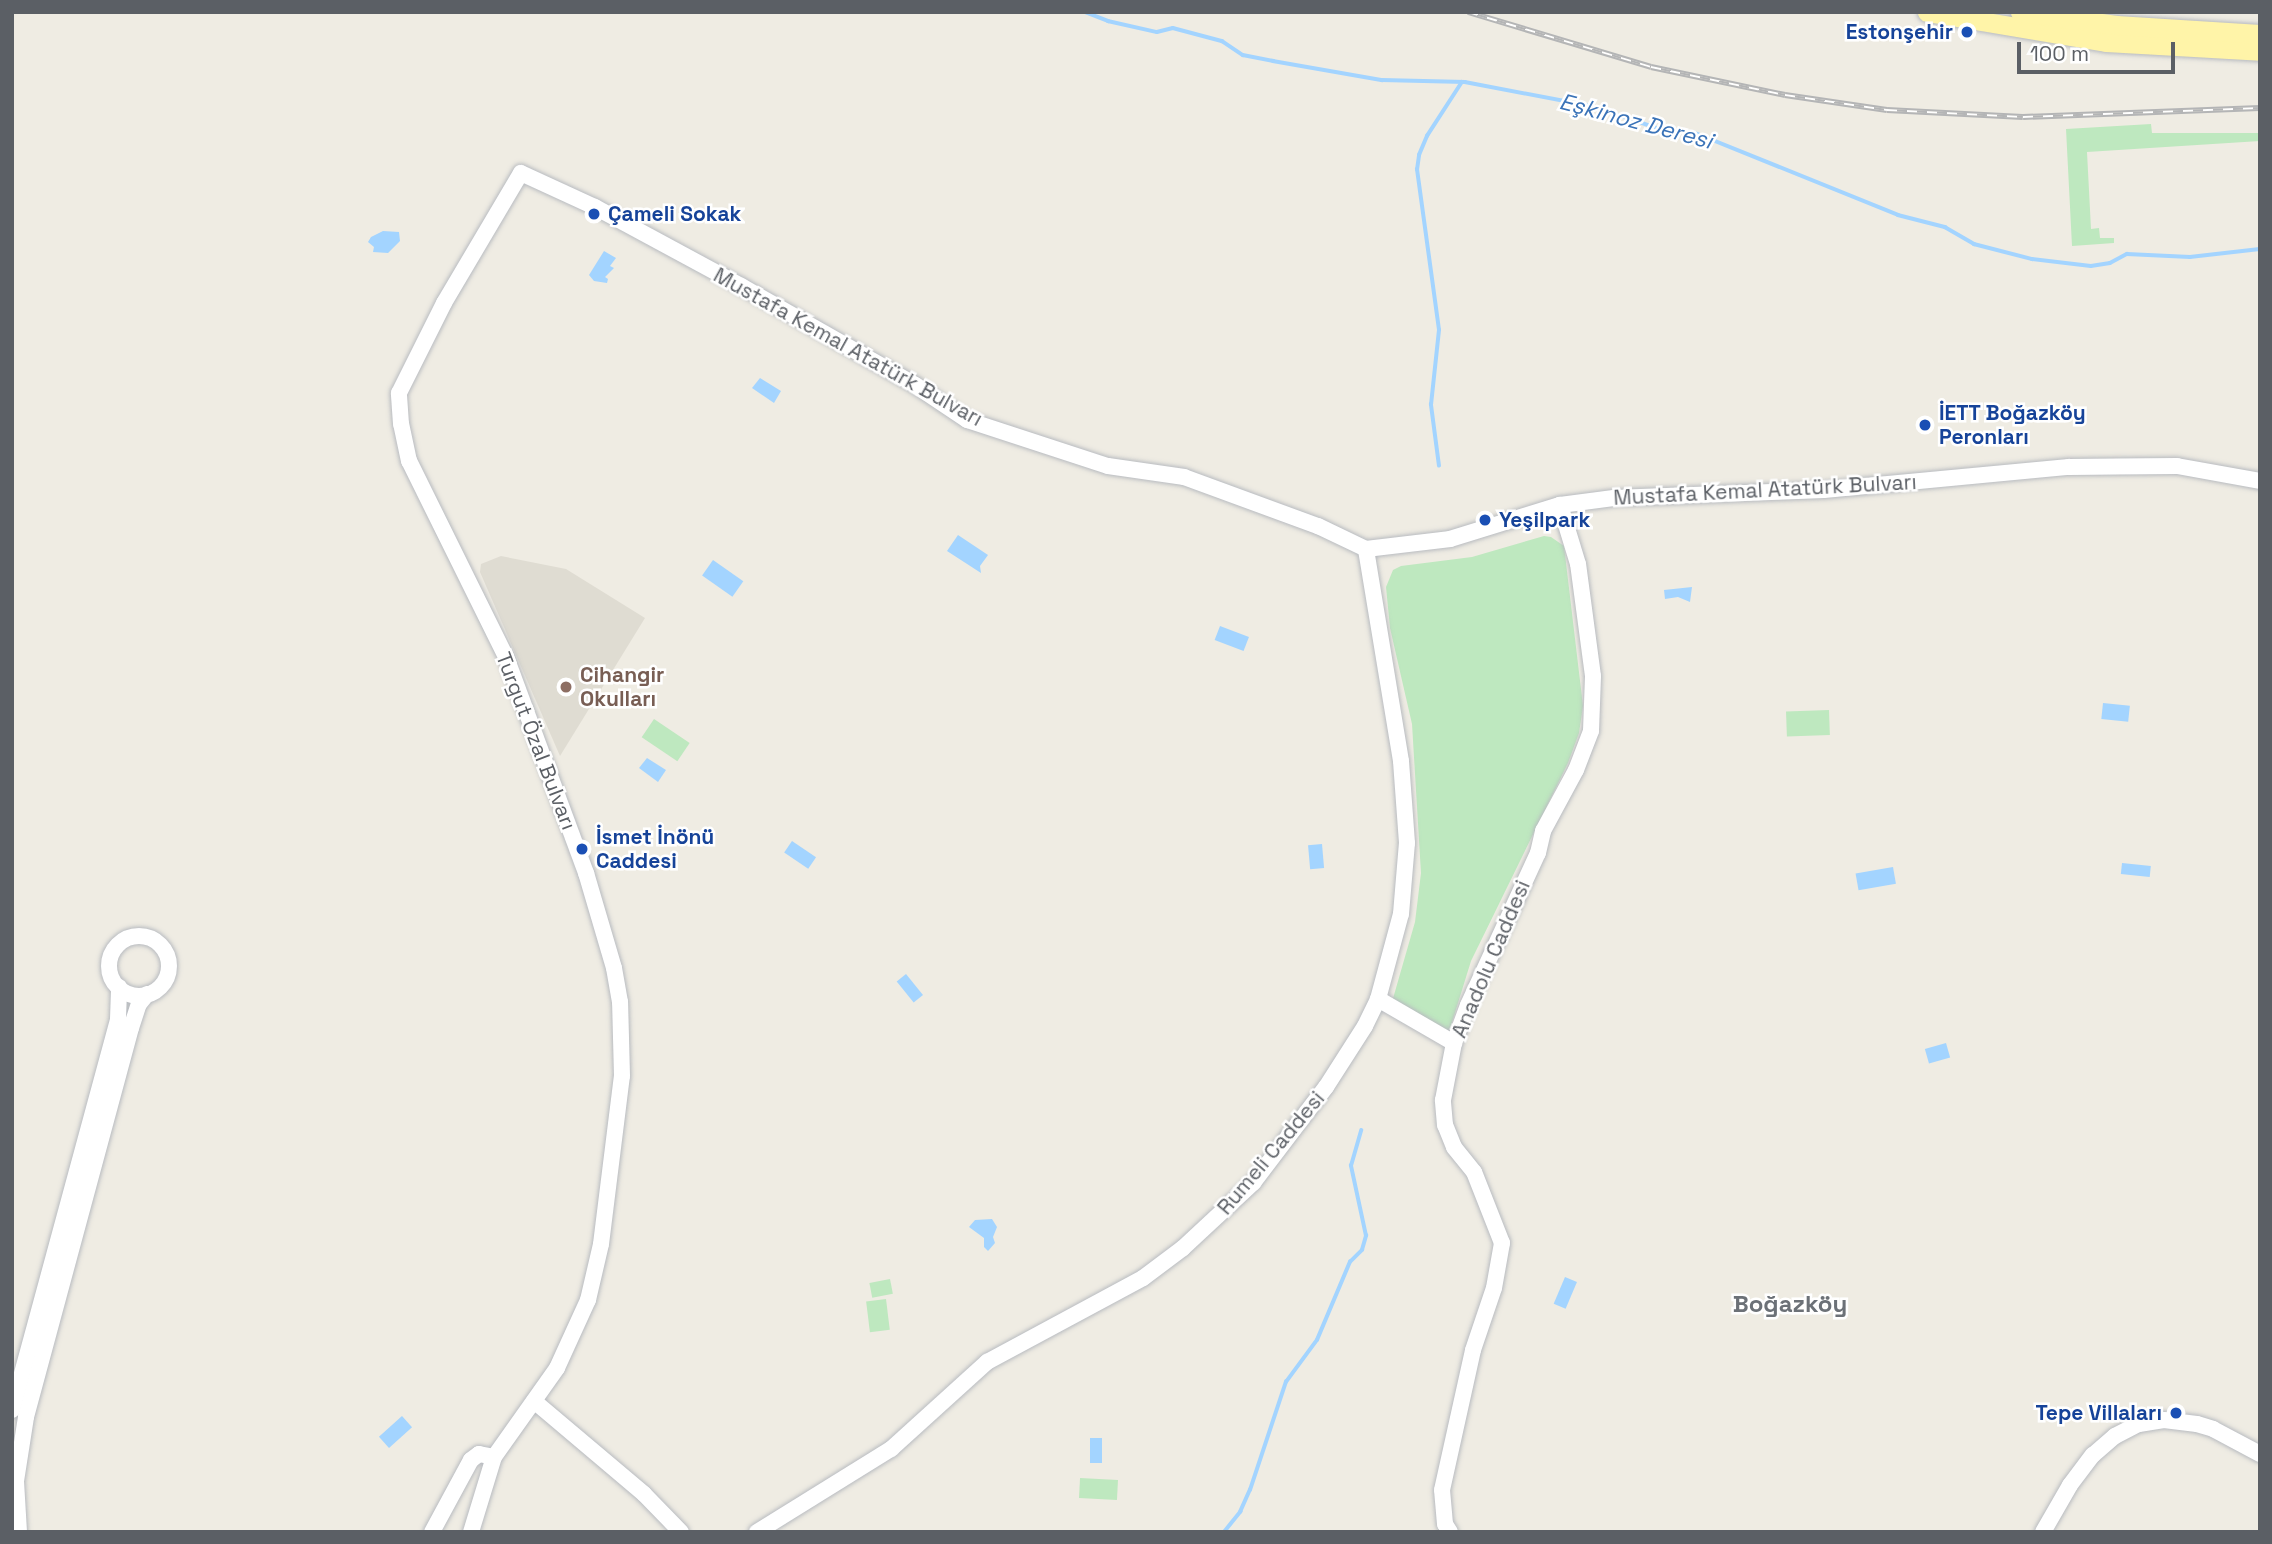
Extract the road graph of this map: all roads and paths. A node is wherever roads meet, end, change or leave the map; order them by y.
1 (1927, 12) edge
2 (1963, 12) edge
3 (2020, 12) edge
4 (2093, 12) edge
5 (2051, 19) edge
6 (2116, 25) junction
7 (2260, 34) edge
8 (2260, 51) edge
9 (521, 173) joint
10 (2260, 481) edge
11 (1560, 505) junction
12 (1366, 549) junction
13 (119, 987) junction
14 (147, 994) junction
15 (1378, 999) junction
16 (1454, 1043) junction
17 (534, 1401) junction
18 (12, 1410) edge
19 (2260, 1454) edge
20 (494, 1457) junction
21 (19, 1532) edge
22 (432, 1532) edge
23 (471, 1532) edge
24 (681, 1532) edge
25 (757, 1532) edge
26 (1450, 1532) edge
27 (2043, 1532) edge

1 - 5 main road
2 - 5 main road
3 - 5 main road
4 - 6 main road
5 - 6 main road
5 - 8 main road
6 - 7 main road
9 - 12 street, Mustafa Kemal Atatürk Bulvarı
9 - 17 street, Turgut Özal Bulvarı
10 - 11 street, Mustafa Kemal Atatürk Bulvarı
11 - 12 street, Mustafa Kemal Atatürk Bulvarı
11 - 16 street, Anadolu Caddesi
12 - 15 street, Rumeli Caddesi
13 - 14 street
13 - 14 street
13 - 18 street
14 - 21 street
15 - 16 street
15 - 25 street, Rumeli Caddesi
16 - 26 street, Anadolu Caddesi
17 - 20 street, Turgut Özal Bulvarı
17 - 24 street
19 - 27 street
20 - 22 street
20 - 23 street, Turgut Özal Bulvarı

